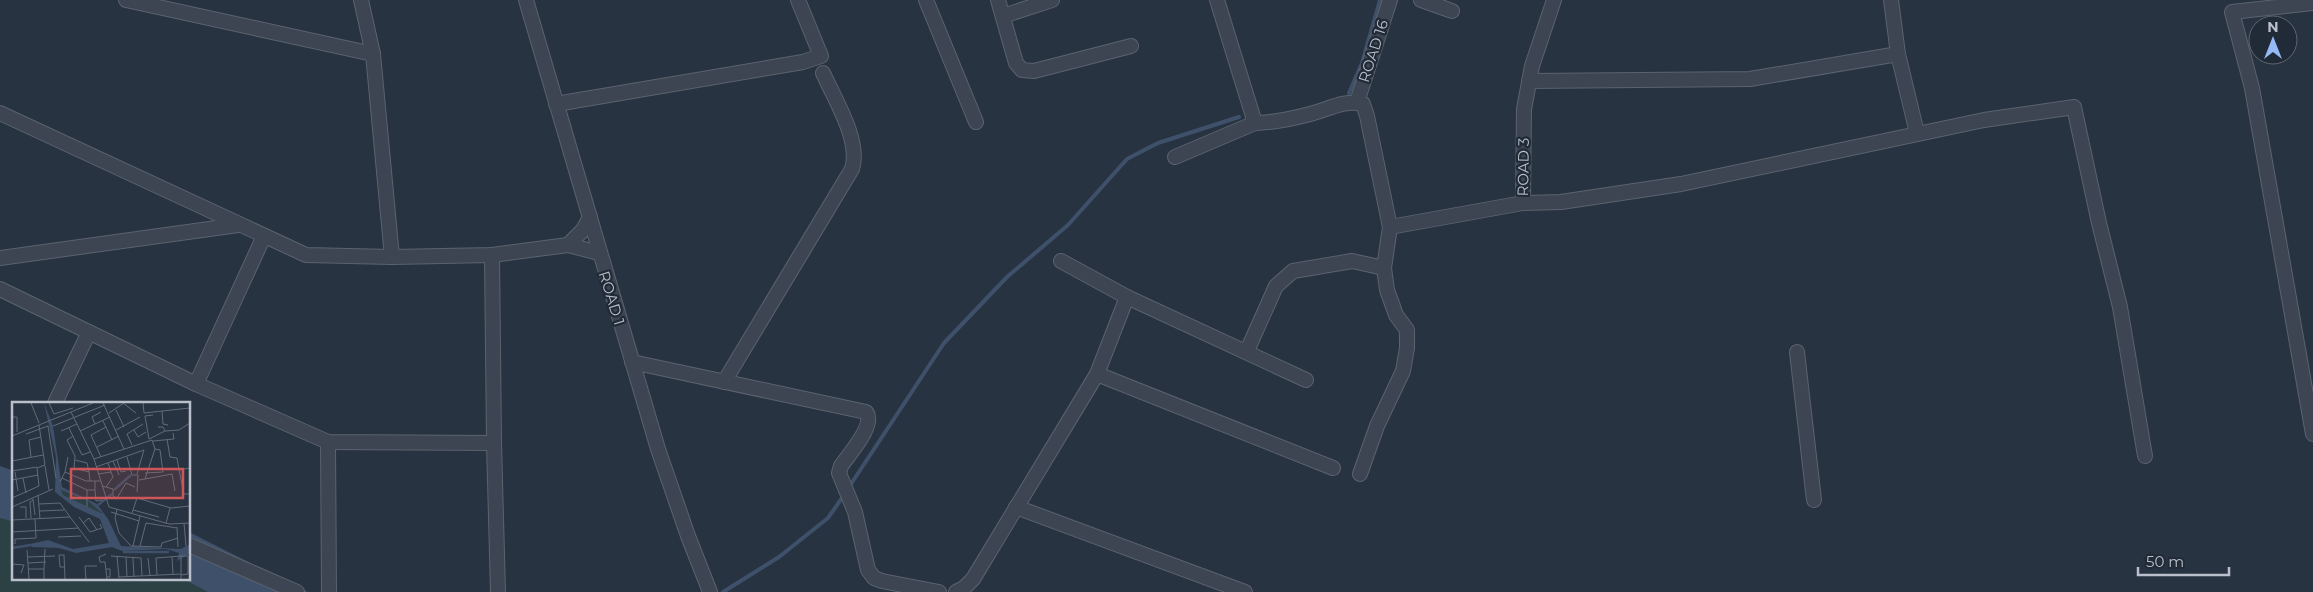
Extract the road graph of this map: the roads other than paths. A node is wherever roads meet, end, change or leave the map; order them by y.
1 (126, 0) edge
2 (361, 0) edge
3 (526, 0) edge
4 (798, 0) edge
5 (926, 0) edge
6 (998, 0) edge
7 (1052, 0) edge
8 (1216, 0) edge
9 (1390, 0) edge
10 (1421, 0) edge
11 (1554, 0) edge
12 (1891, 0) edge
13 (2313, 3) edge
14 (2230, 6) edge
15 (1452, 11) dead end
16 (1003, 16) junction
17 (1131, 46) dead end
18 (373, 54) junction
19 (1898, 54) junction
20 (823, 73) dead end
21 (1529, 80) junction
22 (1356, 102) junction
23 (556, 104) junction
24 (0, 114) edge
25 (976, 122) dead end
26 (1255, 123) junction
27 (1917, 133) junction
28 (1175, 157) dead end
29 (1523, 203) junction
30 (590, 217) junction
31 (238, 225) junction
32 (1390, 227) junction
33 (264, 236) junction
34 (568, 246) junction
35 (599, 253) junction
36 (492, 255) junction
37 (392, 257) junction
38 (0, 258) edge
39 (1061, 261) dead end
40 (1384, 268) junction
41 (0, 289) edge
42 (1127, 297) junction
43 (89, 332) junction
44 (1247, 351) junction
45 (1797, 352) dead end
46 (632, 362) junction
47 (2308, 362) edge
48 (1097, 374) junction
49 (1306, 380) dead end
50 (724, 382) junction
51 (196, 384) junction
52 (55, 402) edge
53 (2313, 434) edge
54 (328, 442) junction
55 (494, 443) junction
56 (2145, 456) dead end
57 (1332, 468) dead end
58 (1360, 474) dead end
59 (1814, 500) dead end
60 (1016, 507) junction
61 (190, 545) edge
62 (708, 588) edge
63 (296, 592) edge
64 (329, 592) edge
65 (498, 592) edge
66 (939, 592) edge
67 (956, 592) edge
68 (1244, 592) edge

1 - 18 street
2 - 18 street
3 - 23 street, ROAD 1
4 - 23 street
5 - 25 street
6 - 16 street
7 - 16 street
8 - 26 street
9 - 22 street, ROAD 16
10 - 15 street
11 - 21 street, ROAD 3
12 - 19 street
13 - 14 street
14 - 47 street
16 - 17 street
18 - 37 street
19 - 21 street
19 - 27 street
20 - 50 street
21 - 29 street, ROAD 3
22 - 26 street
22 - 32 street
23 - 30 street, ROAD 1
24 - 31 street
26 - 28 street
27 - 29 street
27 - 56 street
29 - 32 street, ROAD 3
30 - 34 street
30 - 35 street, ROAD 1
31 - 33 street
31 - 38 street
32 - 40 street
33 - 37 street
33 - 51 street
34 - 35 street
34 - 36 street
35 - 46 street, ROAD 1
36 - 37 street
36 - 55 street
39 - 42 street
40 - 44 street
40 - 58 street
41 - 43 street
42 - 44 street
42 - 48 street
43 - 51 street
43 - 52 street
44 - 49 street
45 - 59 street
46 - 50 street
46 - 62 street, ROAD 1
47 - 53 street
48 - 57 street
48 - 60 street
50 - 66 street
51 - 54 street
54 - 55 street
54 - 64 street
55 - 65 street
60 - 67 street
60 - 68 street
61 - 63 street

